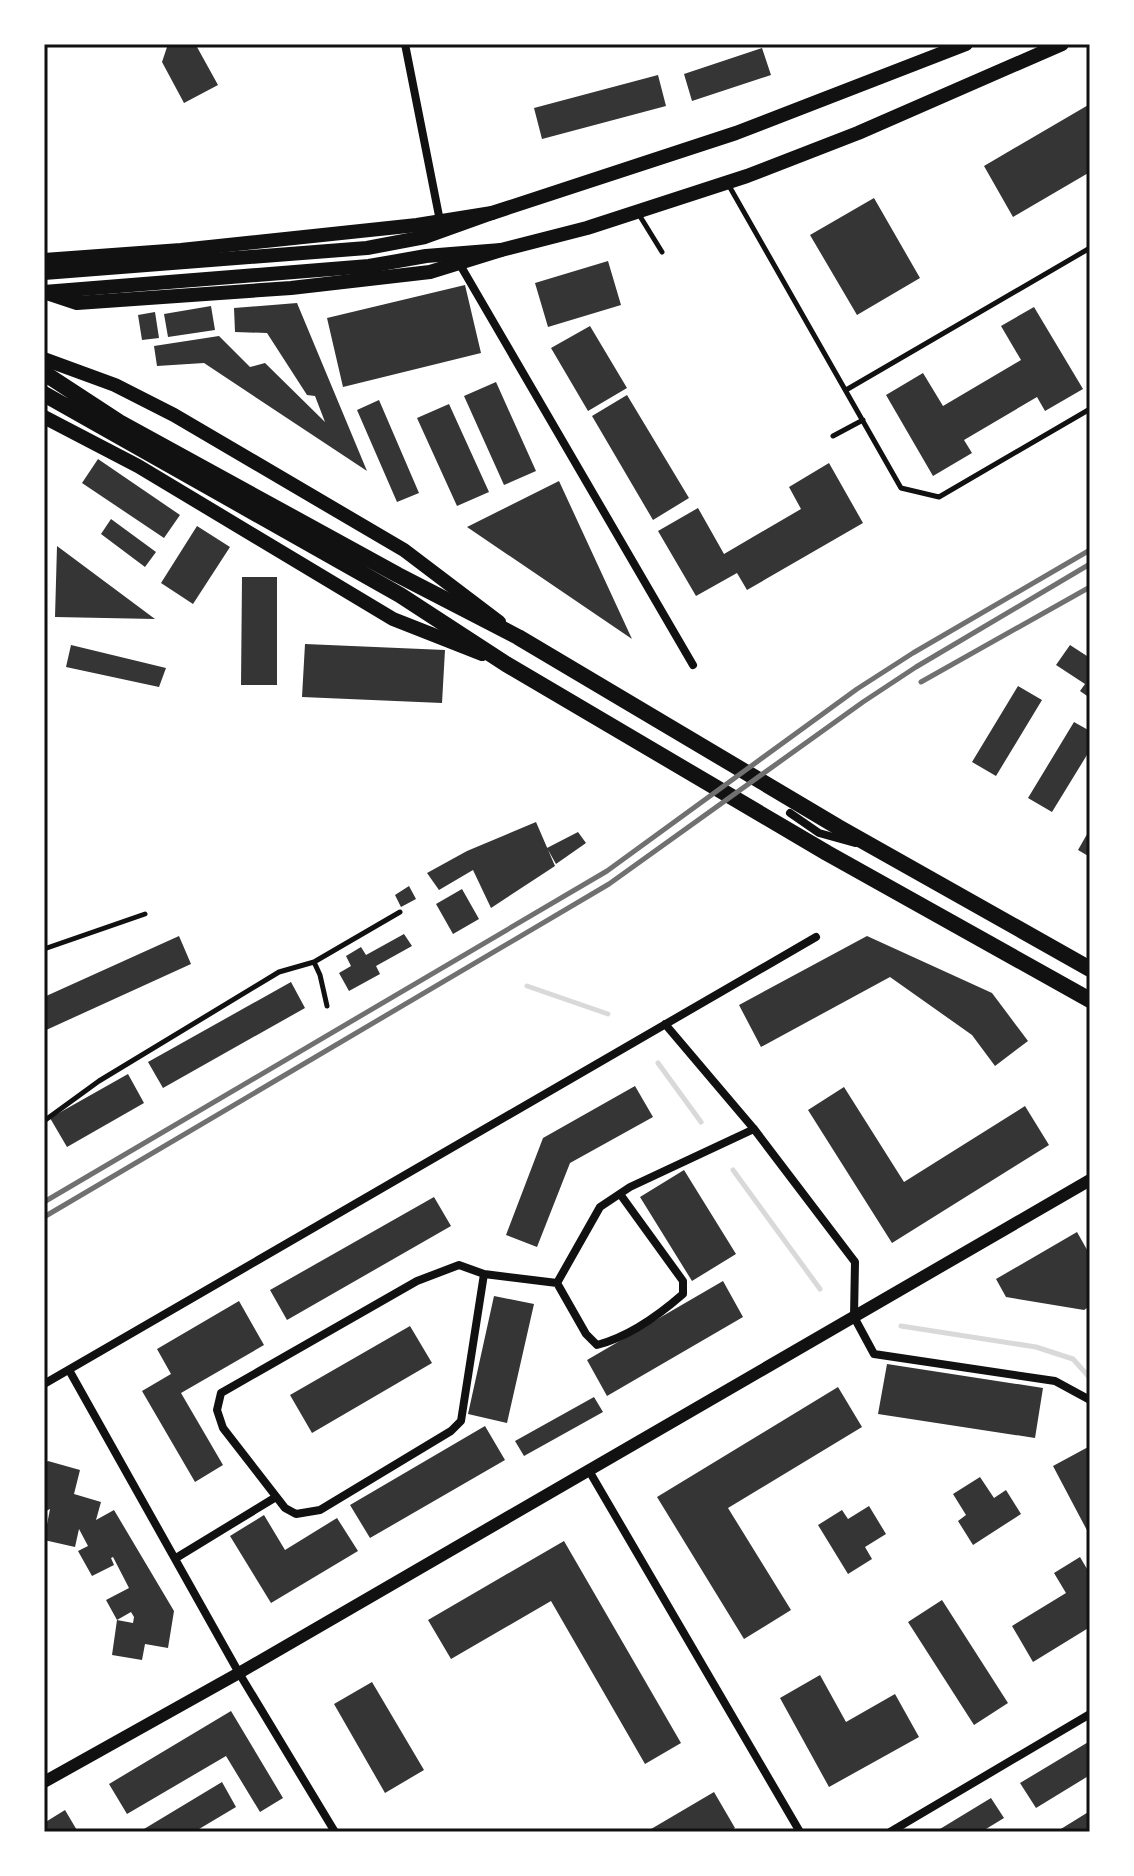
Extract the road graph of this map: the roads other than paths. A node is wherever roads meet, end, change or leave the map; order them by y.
1 (405, 44) edge
2 (966, 44) edge
3 (1062, 44) edge
4 (727, 182) junction
5 (638, 212) junction
6 (492, 213) junction
7 (440, 221) junction
8 (1090, 248) edge
9 (501, 250) junction
10 (662, 252) dead end
11 (44, 260) edge
12 (459, 263) junction
13 (44, 273) edge
14 (44, 292) edge
15 (44, 359) edge
16 (44, 373) edge
17 (846, 390) junction
18 (44, 394) edge
19 (1090, 409) edge
20 (44, 417) edge
21 (863, 420) junction
22 (833, 436) dead end
23 (518, 637) junction
24 (506, 664) junction
25 (693, 665) dead end
26 (790, 813) dead end
27 (400, 912) dead end
28 (145, 914) dead end
29 (816, 937) dead end
30 (44, 949) edge
31 (314, 962) junction
32 (1090, 966) edge
33 (1090, 1000) edge
34 (327, 1006) dead end
35 (665, 1024) junction
36 (44, 1121) edge
37 (754, 1129) junction
38 (1090, 1180) edge
39 (620, 1194) junction
40 (484, 1274) junction
41 (557, 1283) junction
42 (854, 1317) junction
43 (69, 1370) junction
44 (44, 1384) edge
45 (1090, 1400) edge
46 (587, 1469) junction
47 (276, 1497) junction
48 (176, 1558) junction
49 (239, 1673) junction
50 (1090, 1714) edge
51 (44, 1782) edge
52 (335, 1832) edge
53 (800, 1832) edge
54 (890, 1832) edge

1 - 7 street
2 - 6 main road
3 - 4 main road
4 - 5 main road
4 - 17 lane
5 - 9 main road
5 - 10 lane
6 - 7 main road
6 - 13 main road
7 - 11 main road
8 - 17 lane
9 - 12 main road
9 - 14 main road
12 - 14 main road
12 - 25 street
15 - 23 main road
16 - 23 highway
17 - 21 lane
18 - 24 highway
19 - 21 lane
20 - 24 main road
21 - 22 lane
23 - 32 highway
24 - 33 highway
26 - 32 street
27 - 31 lane
28 - 30 lane
29 - 35 street
31 - 34 lane
31 - 36 lane
35 - 37 street
35 - 43 street
37 - 39 street
37 - 42 street
38 - 42 street
39 - 41 street
39 - 41 street
40 - 41 street
40 - 47 street
40 - 47 street
42 - 45 street
42 - 46 street
43 - 44 street
43 - 48 street
46 - 49 street
46 - 53 street
47 - 48 street
48 - 49 street
49 - 51 street
49 - 52 street
50 - 54 street

